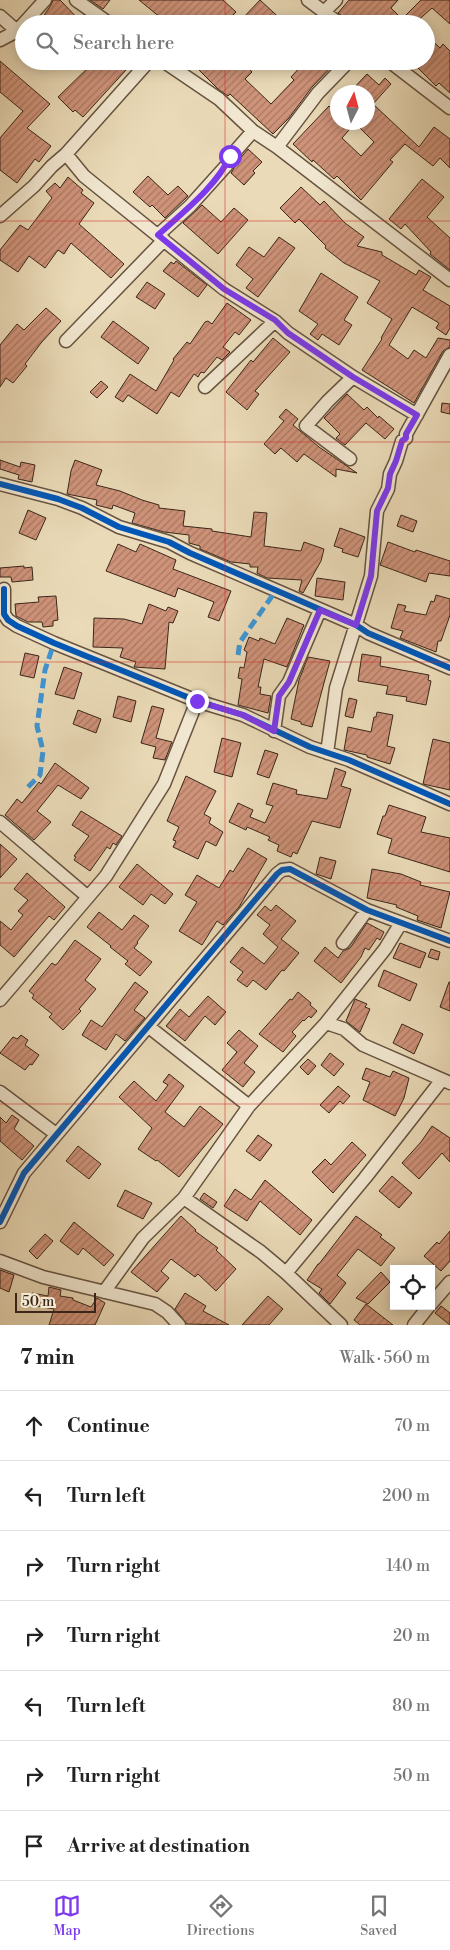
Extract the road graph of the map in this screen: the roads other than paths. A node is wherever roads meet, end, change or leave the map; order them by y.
1 (44, 0) edge
2 (76, 0) edge
3 (308, 0) edge
4 (336, 0) edge
5 (324, 12) junction
6 (31, 15) edge
7 (97, 15) edge
8 (328, 15) edge
9 (0, 16) edge
10 (15, 29) edge
11 (15, 32) edge
12 (0, 40) edge
13 (141, 70) edge
14 (176, 70) edge
15 (340, 70) edge
16 (401, 70) edge
17 (450, 108) edge
18 (253, 131) junction
19 (277, 147) junction
20 (61, 158) junction
21 (0, 216) edge
22 (161, 237) junction
23 (450, 280) edge
24 (275, 320) junction
25 (66, 341) dead end
26 (450, 355) edge
27 (353, 377) junction
28 (205, 387) dead end
29 (417, 415) junction
30 (350, 458) dead end
31 (0, 484) edge
32 (4, 589) dead end
33 (320, 610) junction
34 (356, 625) junction
35 (450, 668) edge
36 (197, 701) junction
37 (274, 731) junction
38 (327, 753) junction
39 (450, 804) edge
40 (0, 822) edge
41 (88, 897) junction
42 (366, 910) junction
43 (401, 923) junction
44 (450, 942) edge
45 (343, 943) dead end
46 (0, 1000) edge
47 (326, 1023) junction
48 (149, 1027) junction
49 (446, 1082) edge
50 (0, 1092) edge
51 (249, 1106) junction
52 (56, 1134) junction
53 (184, 1198) junction
54 (0, 1222) edge
55 (0, 1261) edge
56 (286, 1273) junction
57 (450, 1282) edge
58 (104, 1292) junction
59 (435, 1299) edge
60 (426, 1310) edge
61 (179, 1325) edge
62 (341, 1325) edge
63 (414, 1325) edge

1 - 6 street
2 - 7 street
3 - 5 street
4 - 5 street
5 - 8 street
9 - 10 street
11 - 12 street
13 - 20 street
14 - 18 street
15 - 19 street
16 - 17 street
18 - 19 street
18 - 22 street
19 - 23 street
20 - 21 street
20 - 22 street
22 - 24 street
22 - 25 street
24 - 27 street
24 - 28 street
26 - 29 street
27 - 29 street
27 - 30 street
29 - 34 street
31 - 33 street
32 - 36 street
33 - 34 street
33 - 37 street
34 - 35 street
34 - 38 street
36 - 37 street
36 - 41 street
37 - 38 street
38 - 39 street
40 - 41 street
41 - 46 street
42 - 43 street
42 - 45 street
42 - 48 street
43 - 44 street
43 - 47 street
47 - 49 street
47 - 51 street
48 - 51 street
48 - 52 street
49 - 56 street
50 - 52 street
51 - 53 street
52 - 54 street
53 - 56 street
53 - 58 street
55 - 58 street
56 - 62 street
57 - 59 street
58 - 61 street
60 - 63 street

